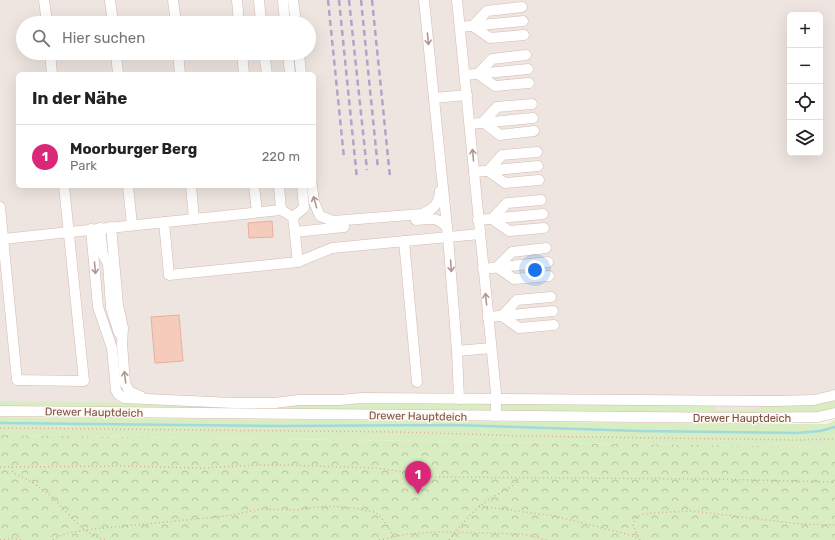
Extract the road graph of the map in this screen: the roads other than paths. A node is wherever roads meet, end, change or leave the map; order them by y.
1 (44, 0) edge
2 (110, 0) edge
3 (173, 0) edge
4 (237, 0) edge
5 (259, 0) edge
6 (283, 0) edge
7 (293, 0) edge
8 (424, 0) edge
9 (457, 0) edge
10 (46, 16) edge
11 (112, 16) edge
12 (175, 16) edge
13 (238, 16) edge
14 (260, 16) edge
15 (284, 16) edge
16 (295, 16) edge
17 (473, 26) junction
18 (460, 27) junction
19 (51, 60) edge
20 (117, 60) edge
21 (179, 60) edge
22 (243, 60) edge
23 (265, 60) edge
24 (289, 60) edge
25 (300, 60) edge
26 (52, 72) edge
27 (118, 72) edge
28 (180, 72) edge
29 (244, 72) edge
30 (267, 72) edge
31 (290, 72) edge
32 (301, 72) edge
33 (478, 74) junction
34 (465, 75) junction
35 (467, 95) junction
36 (434, 98) junction
37 (483, 122) junction
38 (470, 124) junction
39 (488, 171) junction
40 (474, 172) junction
41 (442, 177) junction
42 (64, 188) edge
43 (128, 188) edge
44 (191, 188) edge
45 (254, 188) edge
46 (278, 188) edge
47 (302, 188) edge
48 (312, 188) edge
49 (0, 207) edge
50 (281, 210) junction
51 (257, 212) junction
52 (293, 216) junction
53 (194, 219) junction
54 (492, 219) junction
55 (478, 220) junction
56 (164, 222) junction
57 (132, 225) junction
58 (101, 228) junction
59 (68, 232) junction
60 (295, 232) junction
61 (448, 233) junction
62 (480, 234) junction
63 (3, 239) junction
64 (404, 241) junction
65 (298, 262) junction
66 (498, 267) junction
67 (483, 269) junction
68 (502, 316) junction
69 (488, 317) junction
70 (491, 348) junction
71 (457, 351) junction
72 (417, 382) dead end
73 (835, 395) edge
74 (152, 399) junction
75 (459, 399) junction
76 (496, 399) junction
77 (0, 411) edge
78 (835, 413) edge
79 (496, 416) junction

1 - 10 street
2 - 11 street
3 - 12 street
4 - 13 street
5 - 14 street
6 - 15 street
7 - 16 street
8 -> 36 street
9 - 18 street
17 - 17 street
17 - 18 street
18 - 34 street
19 - 26 street
20 - 27 street
21 - 28 street
22 - 29 street
23 - 30 street
24 - 31 street
25 - 32 street
33 - 33 street
33 - 34 street
34 - 35 street
35 - 36 street
35 - 38 street
36 - 41 street
37 - 37 street
37 - 38 street
40 -> 38 street
39 - 39 street
39 - 40 street
40 - 55 street
41 -> 48 street
41 - 61 street
42 - 59 street
43 - 57 street
44 - 53 street
45 - 51 street
46 - 50 street
47 - 52 street
49 - 63 street
50 - 51 street
50 - 52 street
51 - 53 street
52 - 60 street
53 - 56 street
54 - 54 street
54 - 55 street
55 - 62 street
56 - 57 street
56 - 65 street
57 - 58 street
58 - 59 street
74 -> 58 street
58 -> 74 street
59 - 63 street
59 - 63 street
60 - 61 street
60 - 65 street
61 - 62 street
61 - 64 street
61 -> 71 street
62 - 67 street
64 - 65 street
64 - 72 street
66 - 66 street
66 - 67 street
69 -> 67 street
68 - 68 street
68 - 69 street
69 - 70 street
70 - 71 street
70 - 76 street
71 - 75 street
73 - 76 street
74 - 75 street
75 - 76 street
76 - 79 street
77 - 79 street, Drewer Hauptdeich
78 - 79 street, Drewer Hauptdeich

